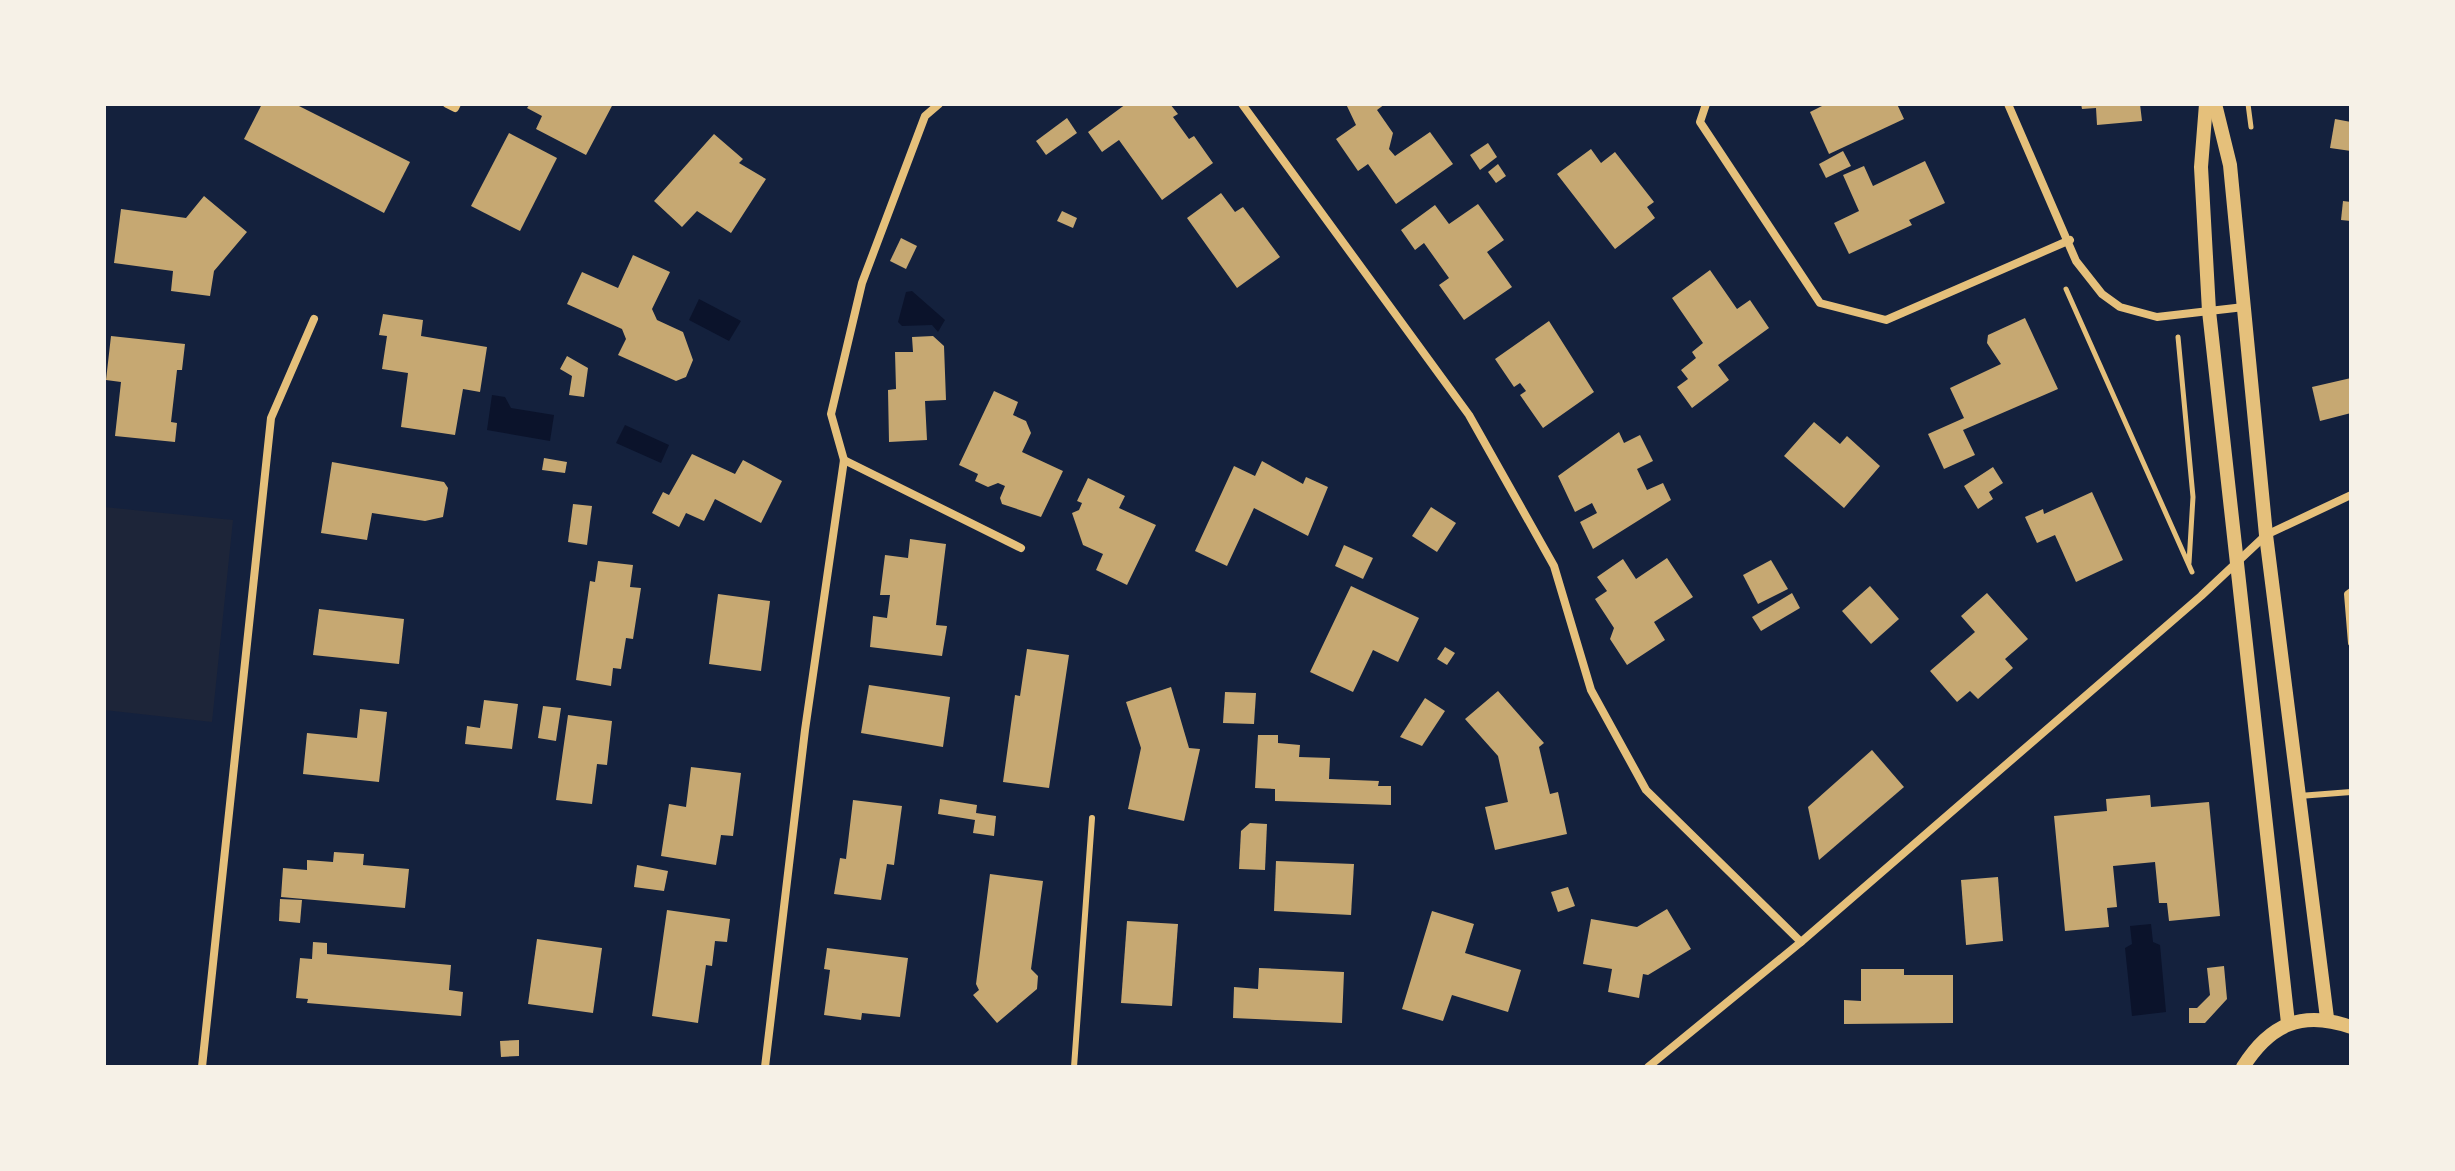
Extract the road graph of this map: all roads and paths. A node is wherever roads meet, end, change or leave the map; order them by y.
1 (447, 104) edge
2 (457, 104) edge
3 (939, 104) edge
4 (1242, 104) edge
5 (1706, 104) edge
6 (2008, 104) edge
7 (2206, 104) edge
8 (2215, 104) edge
9 (2070, 240) junction
10 (2048, 249) junction
11 (2244, 307) junction
12 (2209, 311) junction
13 (2176, 316) junction
14 (314, 319) dead end
15 (844, 460) junction
16 (2351, 495) edge
17 (2266, 535) junction
18 (1021, 548) dead end
19 (2236, 560) junction
20 (2189, 564) junction
21 (2351, 591) edge
22 (2201, 596) junction
23 (2351, 643) edge
24 (2351, 792) edge
25 (2299, 796) junction
26 (1092, 818) dead end
27 (1801, 942) junction
28 (2327, 1018) junction
29 (2288, 1023) junction
30 (2351, 1027) edge
31 (202, 1067) edge
32 (765, 1067) edge
33 (1074, 1067) edge
34 (1648, 1067) edge
35 (2243, 1067) edge

1 - 2 street
3 - 15 street
4 - 27 street
5 - 10 street
6 - 9 street
7 - 12 street
8 - 11 street
9 - 10 street
9 - 13 street
10 - 20 path
11 - 12 street
11 - 17 street
12 - 13 street
12 - 19 street
13 - 20 path
14 - 31 street
15 - 18 street
15 - 32 street
16 - 17 street
17 - 19 street
17 - 25 street
19 - 22 street
19 - 29 street
20 - 22 path
21 - 23 lane
22 - 27 street
24 - 25 lane
25 - 28 street
26 - 33 lane
27 - 34 street
28 - 29 street
28 - 30 street
29 - 35 street

